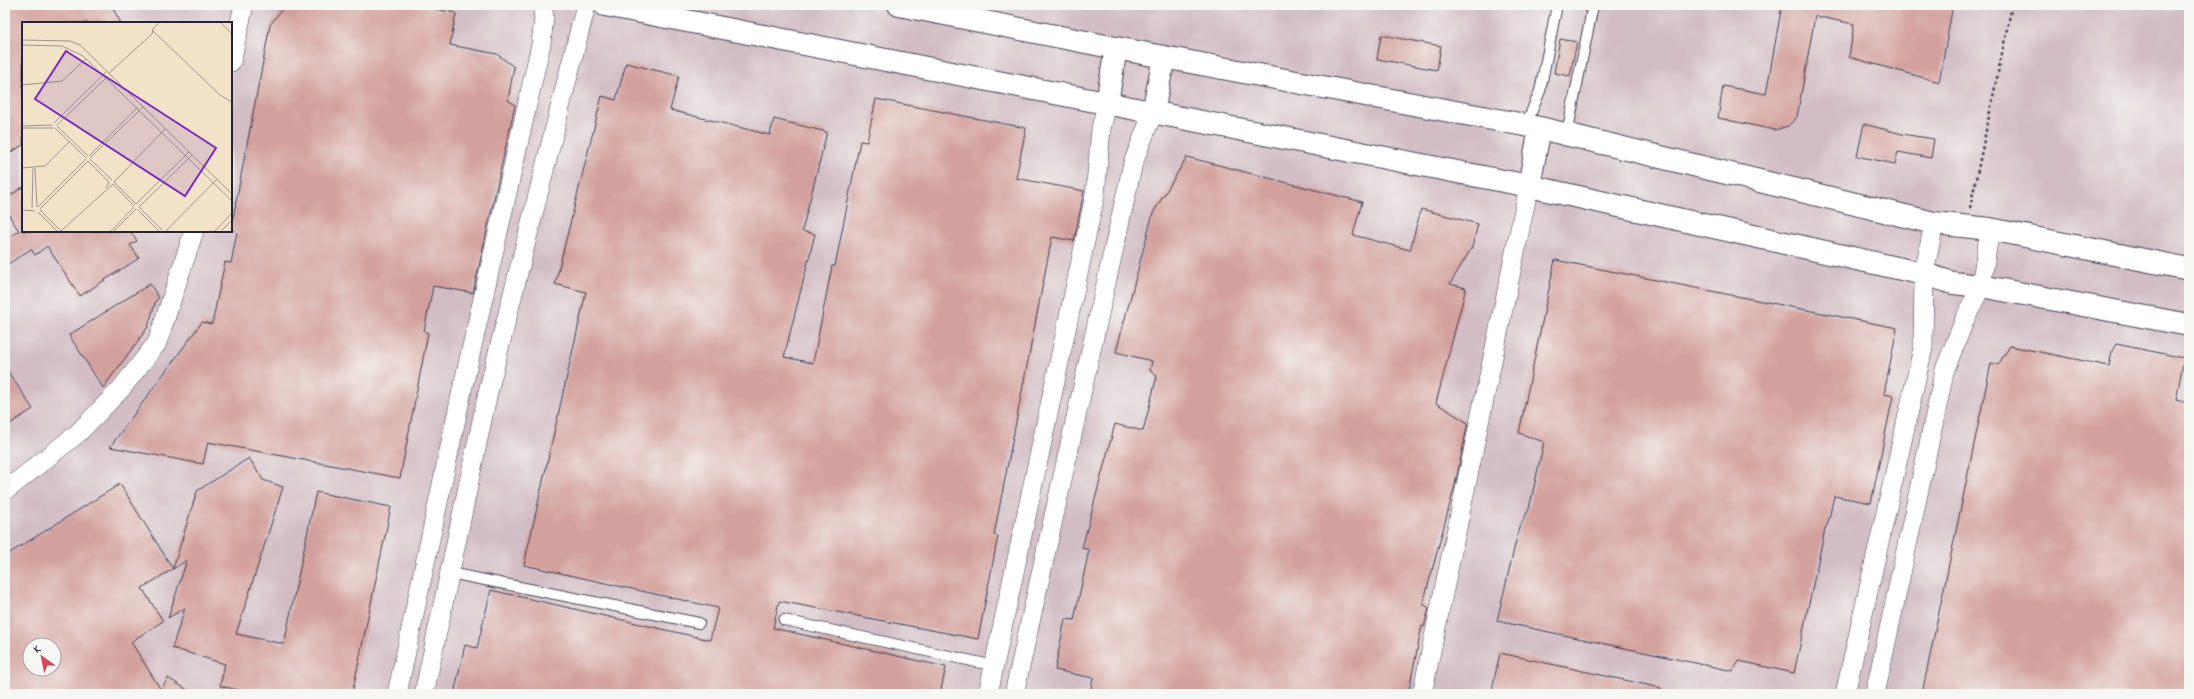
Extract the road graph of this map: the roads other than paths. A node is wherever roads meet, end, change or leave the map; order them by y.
1 (244, 5) edge
2 (542, 5) edge
3 (586, 5) edge
4 (605, 5) edge
5 (899, 5) edge
6 (1557, 5) edge
7 (1593, 5) edge
8 (1116, 48) junction
9 (1164, 57) junction
10 (232, 58) edge
11 (1107, 103) junction
12 (1153, 112) junction
13 (1533, 127) junction
14 (1567, 134) junction
15 (1529, 186) junction
16 (1934, 223) junction
17 (1990, 229) junction
18 (194, 232) edge
19 (2189, 269) edge
20 (1924, 274) junction
21 (1981, 286) junction
22 (2189, 325) edge
23 (463, 386) junction
24 (488, 392) junction
25 (5, 491) edge
26 (435, 516) junction
27 (461, 520) junction
28 (450, 573) junction
29 (784, 620) dead end
30 (699, 623) dead end
31 (995, 666) junction
32 (1018, 671) junction
33 (397, 694) edge
34 (424, 694) edge
35 (988, 694) edge
36 (1014, 694) edge
37 (1422, 694) edge
38 (1845, 694) edge
39 (1875, 694) edge

1 - 10 street
2 - 23 street
3 - 24 street
4 - 11 street
5 - 8 street
6 - 13 lane
7 - 14 lane
8 - 9 street
8 - 11 street
9 - 12 street
9 - 13 street
11 - 12 street
11 - 31 street
12 - 15 street
12 - 32 street
13 - 14 street
13 - 15 street
14 - 16 street
15 - 20 street
15 - 37 street
16 - 17 street
16 - 20 street
17 - 19 street
17 - 21 street
18 - 25 street
20 - 21 street
20 - 38 street
21 - 22 street
21 - 39 street
23 - 24 street
23 - 26 street
24 - 27 street
26 - 27 street
26 - 33 street
27 - 28 street
28 - 30 lane
28 - 34 street
29 - 31 lane
31 - 32 street
31 - 35 street
32 - 36 street

